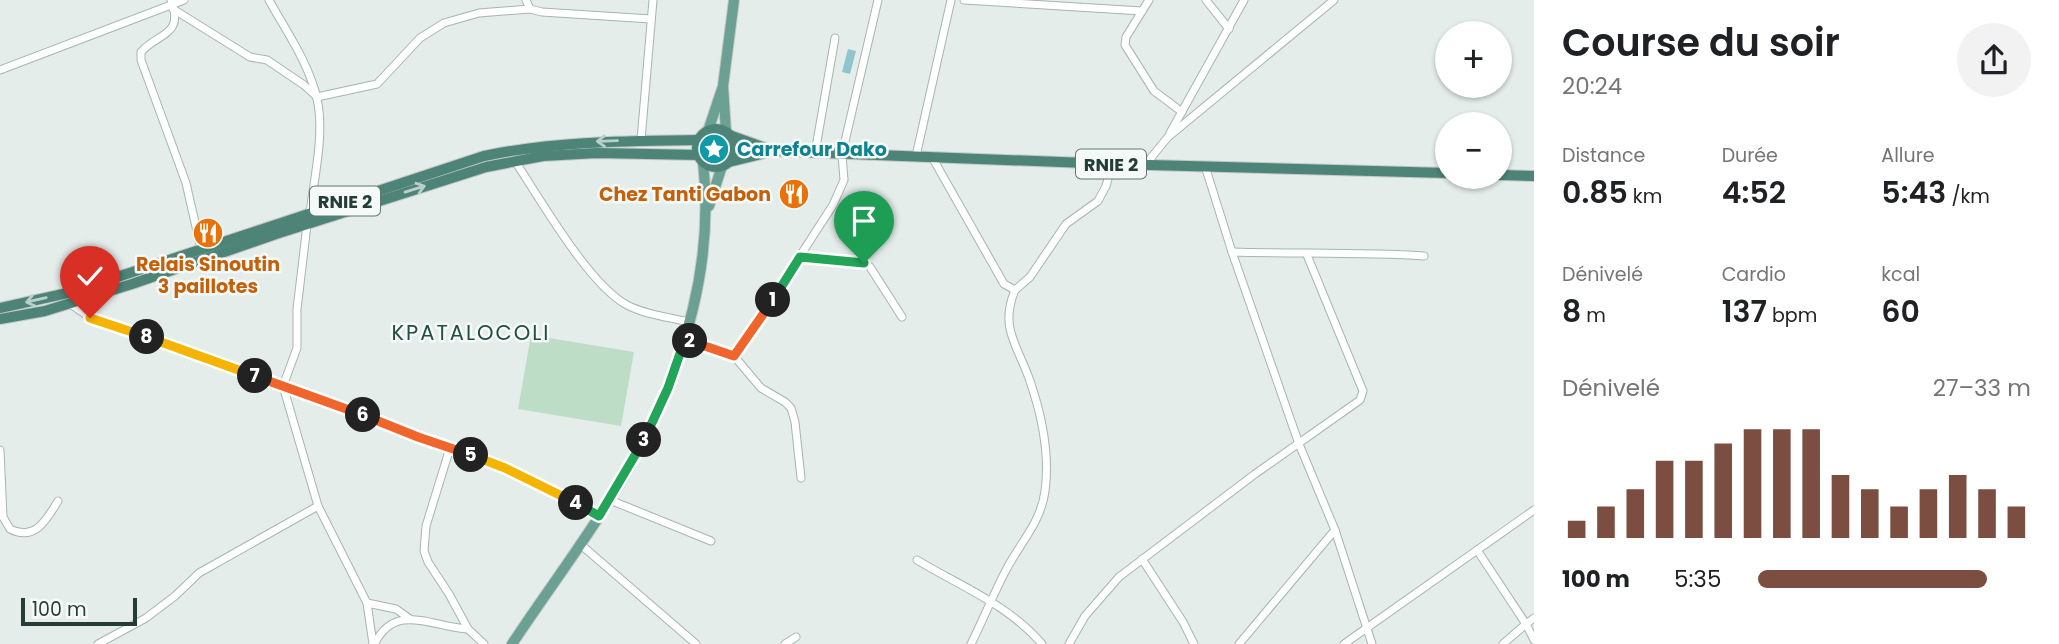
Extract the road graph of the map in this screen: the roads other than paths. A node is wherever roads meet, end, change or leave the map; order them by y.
1 (184, 0) edge
2 (269, 0) edge
3 (526, 0) edge
4 (653, 0) edge
5 (734, 0) edge
6 (878, 0) edge
7 (951, 0) edge
8 (964, 0) edge
9 (1149, 0) edge
10 (1206, 0) edge
11 (1244, 0) edge
12 (1334, 0) edge
13 (173, 4) edge
14 (530, 9) junction
15 (1142, 11) junction
16 (651, 19) junction
17 (1229, 29) junction
18 (835, 38) dead end
19 (0, 70) edge
20 (723, 86) junction
21 (317, 97) junction
22 (1182, 112) junction
23 (708, 131) junction
24 (728, 133) junction
25 (1168, 137) junction
26 (640, 140) junction
27 (699, 140) junction
28 (774, 151) junction
29 (815, 153) junction
30 (842, 154) junction
31 (916, 156) junction
32 (932, 157) junction
33 (701, 159) junction
34 (515, 161) junction
35 (726, 164) junction
36 (1112, 164) junction
37 (1145, 165) junction
38 (1205, 166) junction
39 (1435, 173) edge
40 (1512, 175) edge
41 (1534, 176) edge
42 (708, 208) junction
43 (308, 219) junction
44 (201, 249) junction
45 (1232, 252) junction
46 (1307, 255) junction
47 (1424, 256) dead end
48 (800, 257) junction
49 (1015, 290) junction
50 (67, 299) junction
51 (0, 308) edge
52 (902, 317) dead end
53 (0, 319) edge
54 (689, 322) junction
55 (685, 339) junction
56 (734, 356) junction
57 (283, 386) junction
58 (1299, 444) junction
59 (450, 447) junction
60 (0, 450) edge
61 (801, 478) dead end
62 (610, 500) junction
63 (58, 501) dead end
64 (317, 506) junction
65 (1534, 510) edge
66 (599, 516) junction
67 (1335, 530) junction
68 (710, 541) dead end
69 (580, 544) junction
70 (1477, 550) junction
71 (1143, 559) junction
72 (917, 560) dead end
73 (992, 602) junction
74 (368, 603) junction
75 (1534, 618) edge
76 (411, 620) junction
77 (1526, 624) junction
78 (1366, 627) junction
79 (468, 629) junction
80 (796, 636) dead end
81 (1533, 637) edge
82 (98, 644) edge
83 (374, 644) edge
84 (484, 644) edge
85 (512, 644) edge
86 (696, 644) edge
87 (785, 644) edge
88 (971, 644) edge
89 (1042, 644) edge
90 (1069, 644) edge
91 (1194, 644) edge
92 (1239, 644) edge
93 (1344, 644) edge
94 (1372, 644) edge
95 (1503, 644) edge

1 - 13 street
2 - 21 street
3 - 14 street
4 - 16 street
5 - 20 main road
6 - 30 street
7 - 31 street
8 - 15 street
9 - 15 street
10 - 17 street
11 - 17 street
12 - 25 street
13 - 19 street
13 - 21 street
13 - 44 street
14 - 16 street
14 - 21 street
15 - 22 street
16 - 26 street
17 - 22 street
18 - 29 street
20 - 23 main road
20 - 24 main road
21 - 43 street
22 - 25 street
23 - 24 highway
23 - 27 highway
24 - 28 highway
24 - 35 highway
25 - 37 street
26 - 27 highway, RNIE 2
26 -> 43 highway, RNIE 2
27 - 33 highway
28 - 29 highway, RNIE 2
28 - 35 highway
29 - 30 highway, RNIE 2
30 - 31 highway, RNIE 2
30 - 48 street
31 - 32 highway, RNIE 2
32 - 36 highway, RNIE 2
32 - 49 street
33 - 34 highway, RNIE 2
33 - 35 highway
33 - 42 main road
43 -> 34 highway, RNIE 2
34 - 54 street
35 - 42 main road
36 - 37 highway, RNIE 2
36 - 49 street
37 - 38 highway, RNIE 2
38 - 39 highway, RNIE 2
38 - 45 street
40 - 41 highway
42 - 54 main road
43 - 44 highway, RNIE 2
43 - 50 highway, RNIE 2
43 - 57 street
44 - 50 highway, RNIE 2
45 - 46 street
45 - 58 street
46 - 47 street
46 - 58 street
48 - 52 street
48 - 56 street
49 - 73 street
50 -> 51 highway, RNIE 2
50 - 53 highway, RNIE 2
50 - 57 street
54 - 55 main road
55 - 56 street
55 - 62 main road
56 - 61 street
57 - 59 street
57 - 64 street
58 - 67 street
58 - 71 street
59 - 66 street
59 - 79 street
60 - 63 street
62 - 66 main road
62 - 68 street
64 - 74 street
64 - 82 street
65 - 70 street
66 - 69 main road
67 - 78 street
67 - 92 street
69 - 85 main road
69 - 86 street
70 - 77 street
70 - 78 street
71 - 90 street
71 - 91 street
72 - 73 street
73 - 88 street
73 - 89 street
74 - 76 street
74 - 83 street
75 - 77 street
76 - 79 street
76 - 83 street
77 - 81 street
77 - 95 street
78 - 93 street
78 - 94 street
79 - 84 street
80 - 87 street

